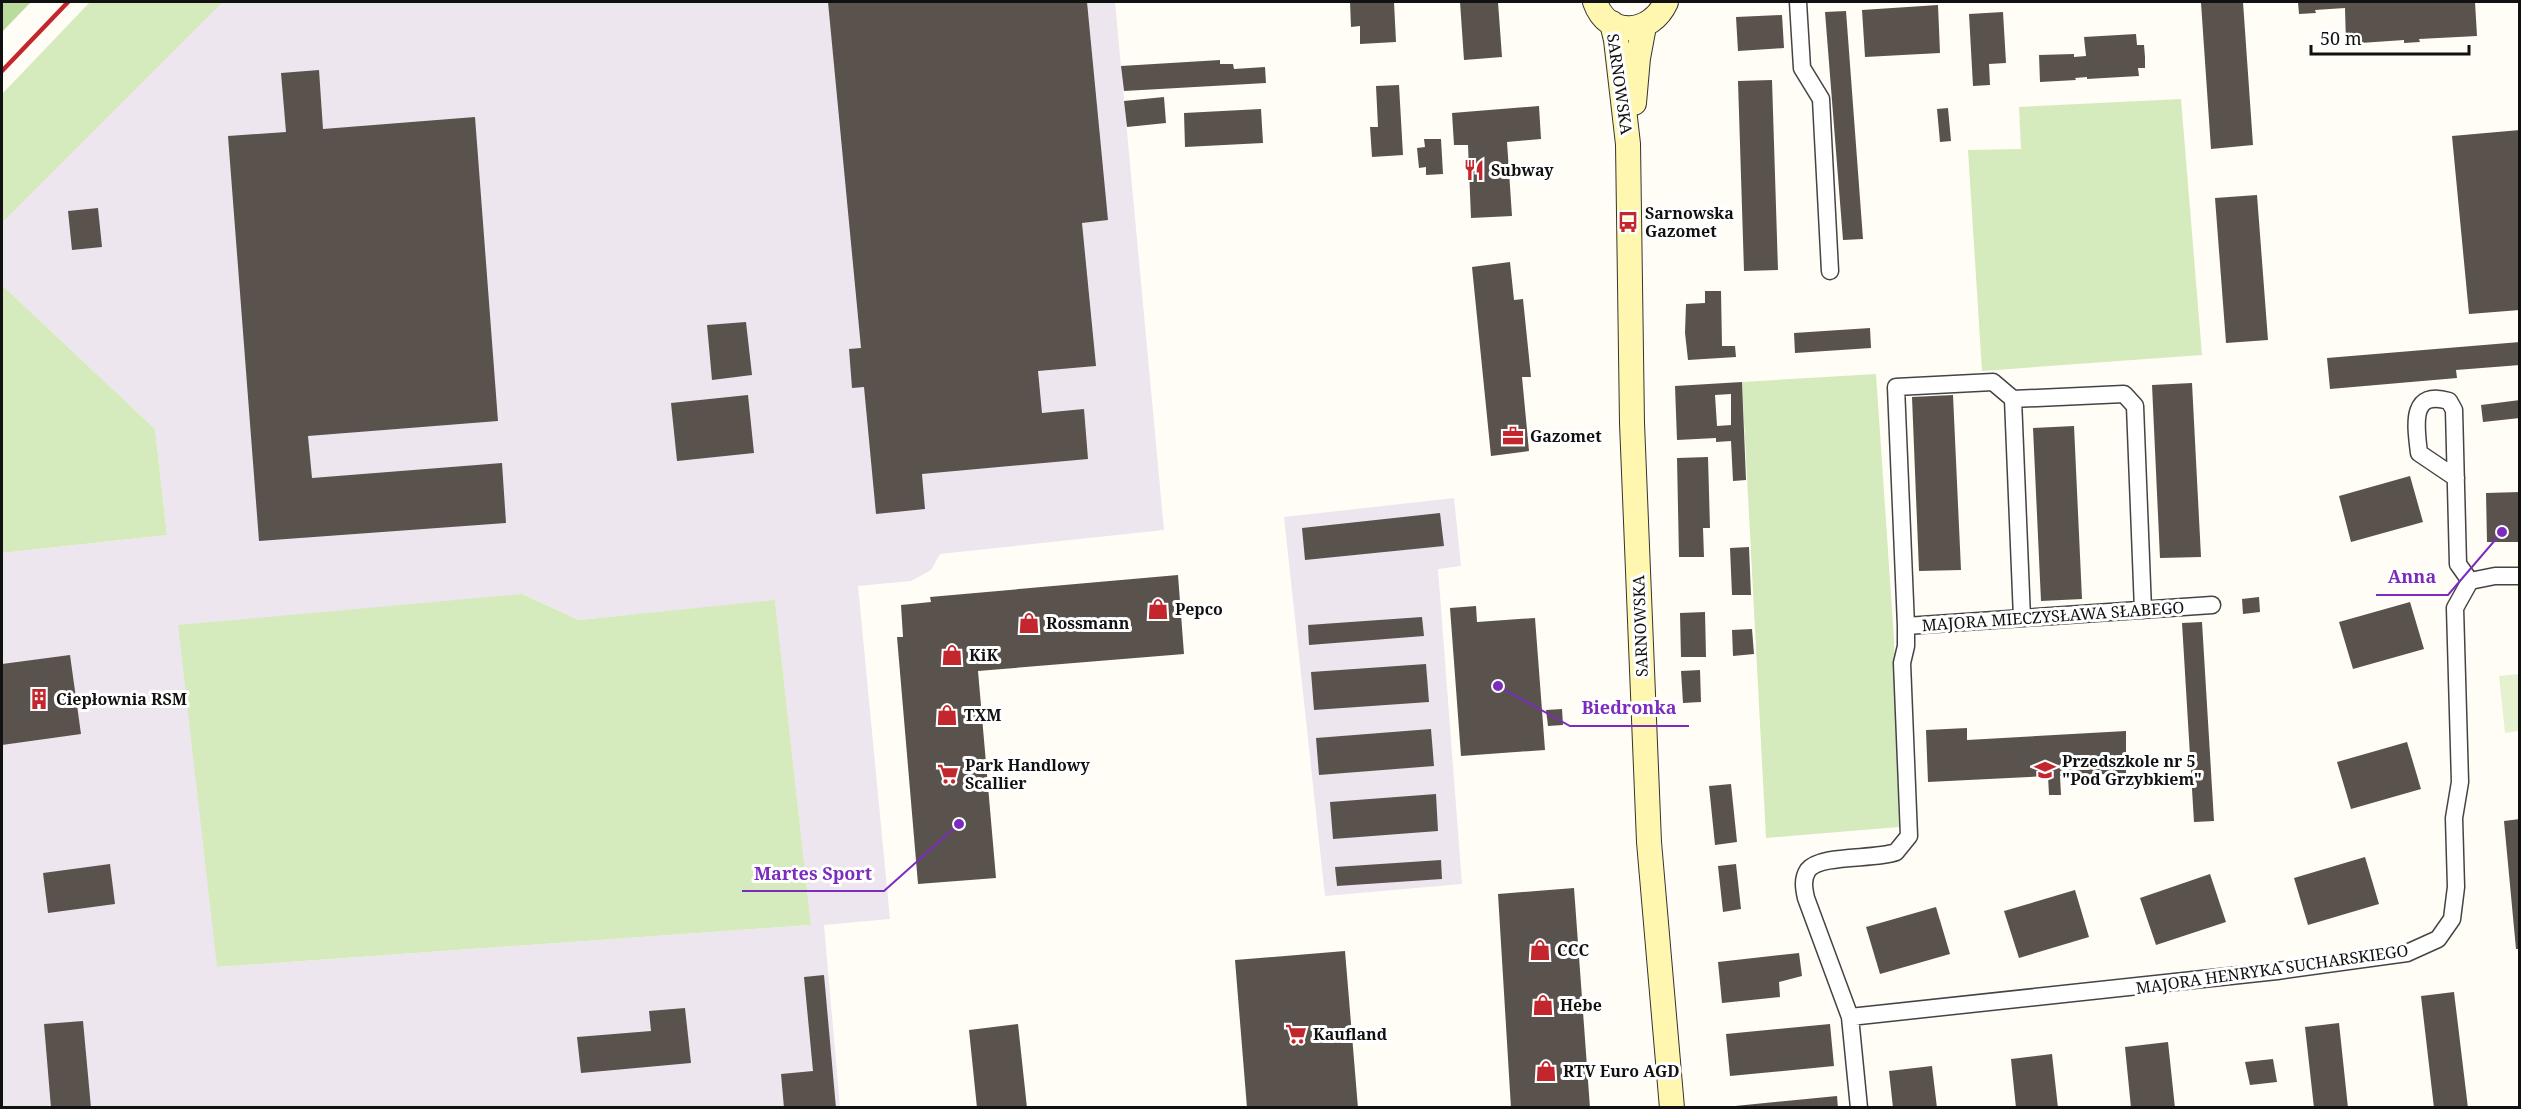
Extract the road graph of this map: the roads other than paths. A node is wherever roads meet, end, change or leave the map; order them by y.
1 (1595, 2) edge
2 (1666, 2) edge
3 (1798, 2) edge
4 (1612, 23) junction
5 (1644, 26) junction
6 (1628, 144) junction
7 (1830, 271) dead end
8 (2013, 399) junction
9 (2456, 478) dead end
10 (2520, 576) edge
11 (2470, 581) junction
12 (2212, 605) dead end
13 (2143, 610) junction
14 (2022, 618) junction
15 (1906, 626) junction
16 (1850, 1017) junction
17 (1672, 1107) edge
18 (1859, 1107) edge

1 - 4 main road
2 - 5 main road
3 - 7 street
4 - 5 main road
4 - 6 main road, SARNOWSKA
5 - 6 main road, SARNOWSKA
6 - 17 main road, SARNOWSKA
8 - 13 street
8 - 14 street
8 - 15 street
9 - 11 street
10 - 11 street
11 - 16 street, MAJORA HENRYKA SUCHARSKIEGO
12 - 13 street, MAJORA MIECZYSŁAWA SŁABEGO
13 - 14 street, MAJORA MIECZYSŁAWA SŁABEGO
14 - 15 street, MAJORA MIECZYSŁAWA SŁABEGO
15 - 16 street, MAJORA MIECZYSŁAWA SŁABEGO
16 - 18 street

